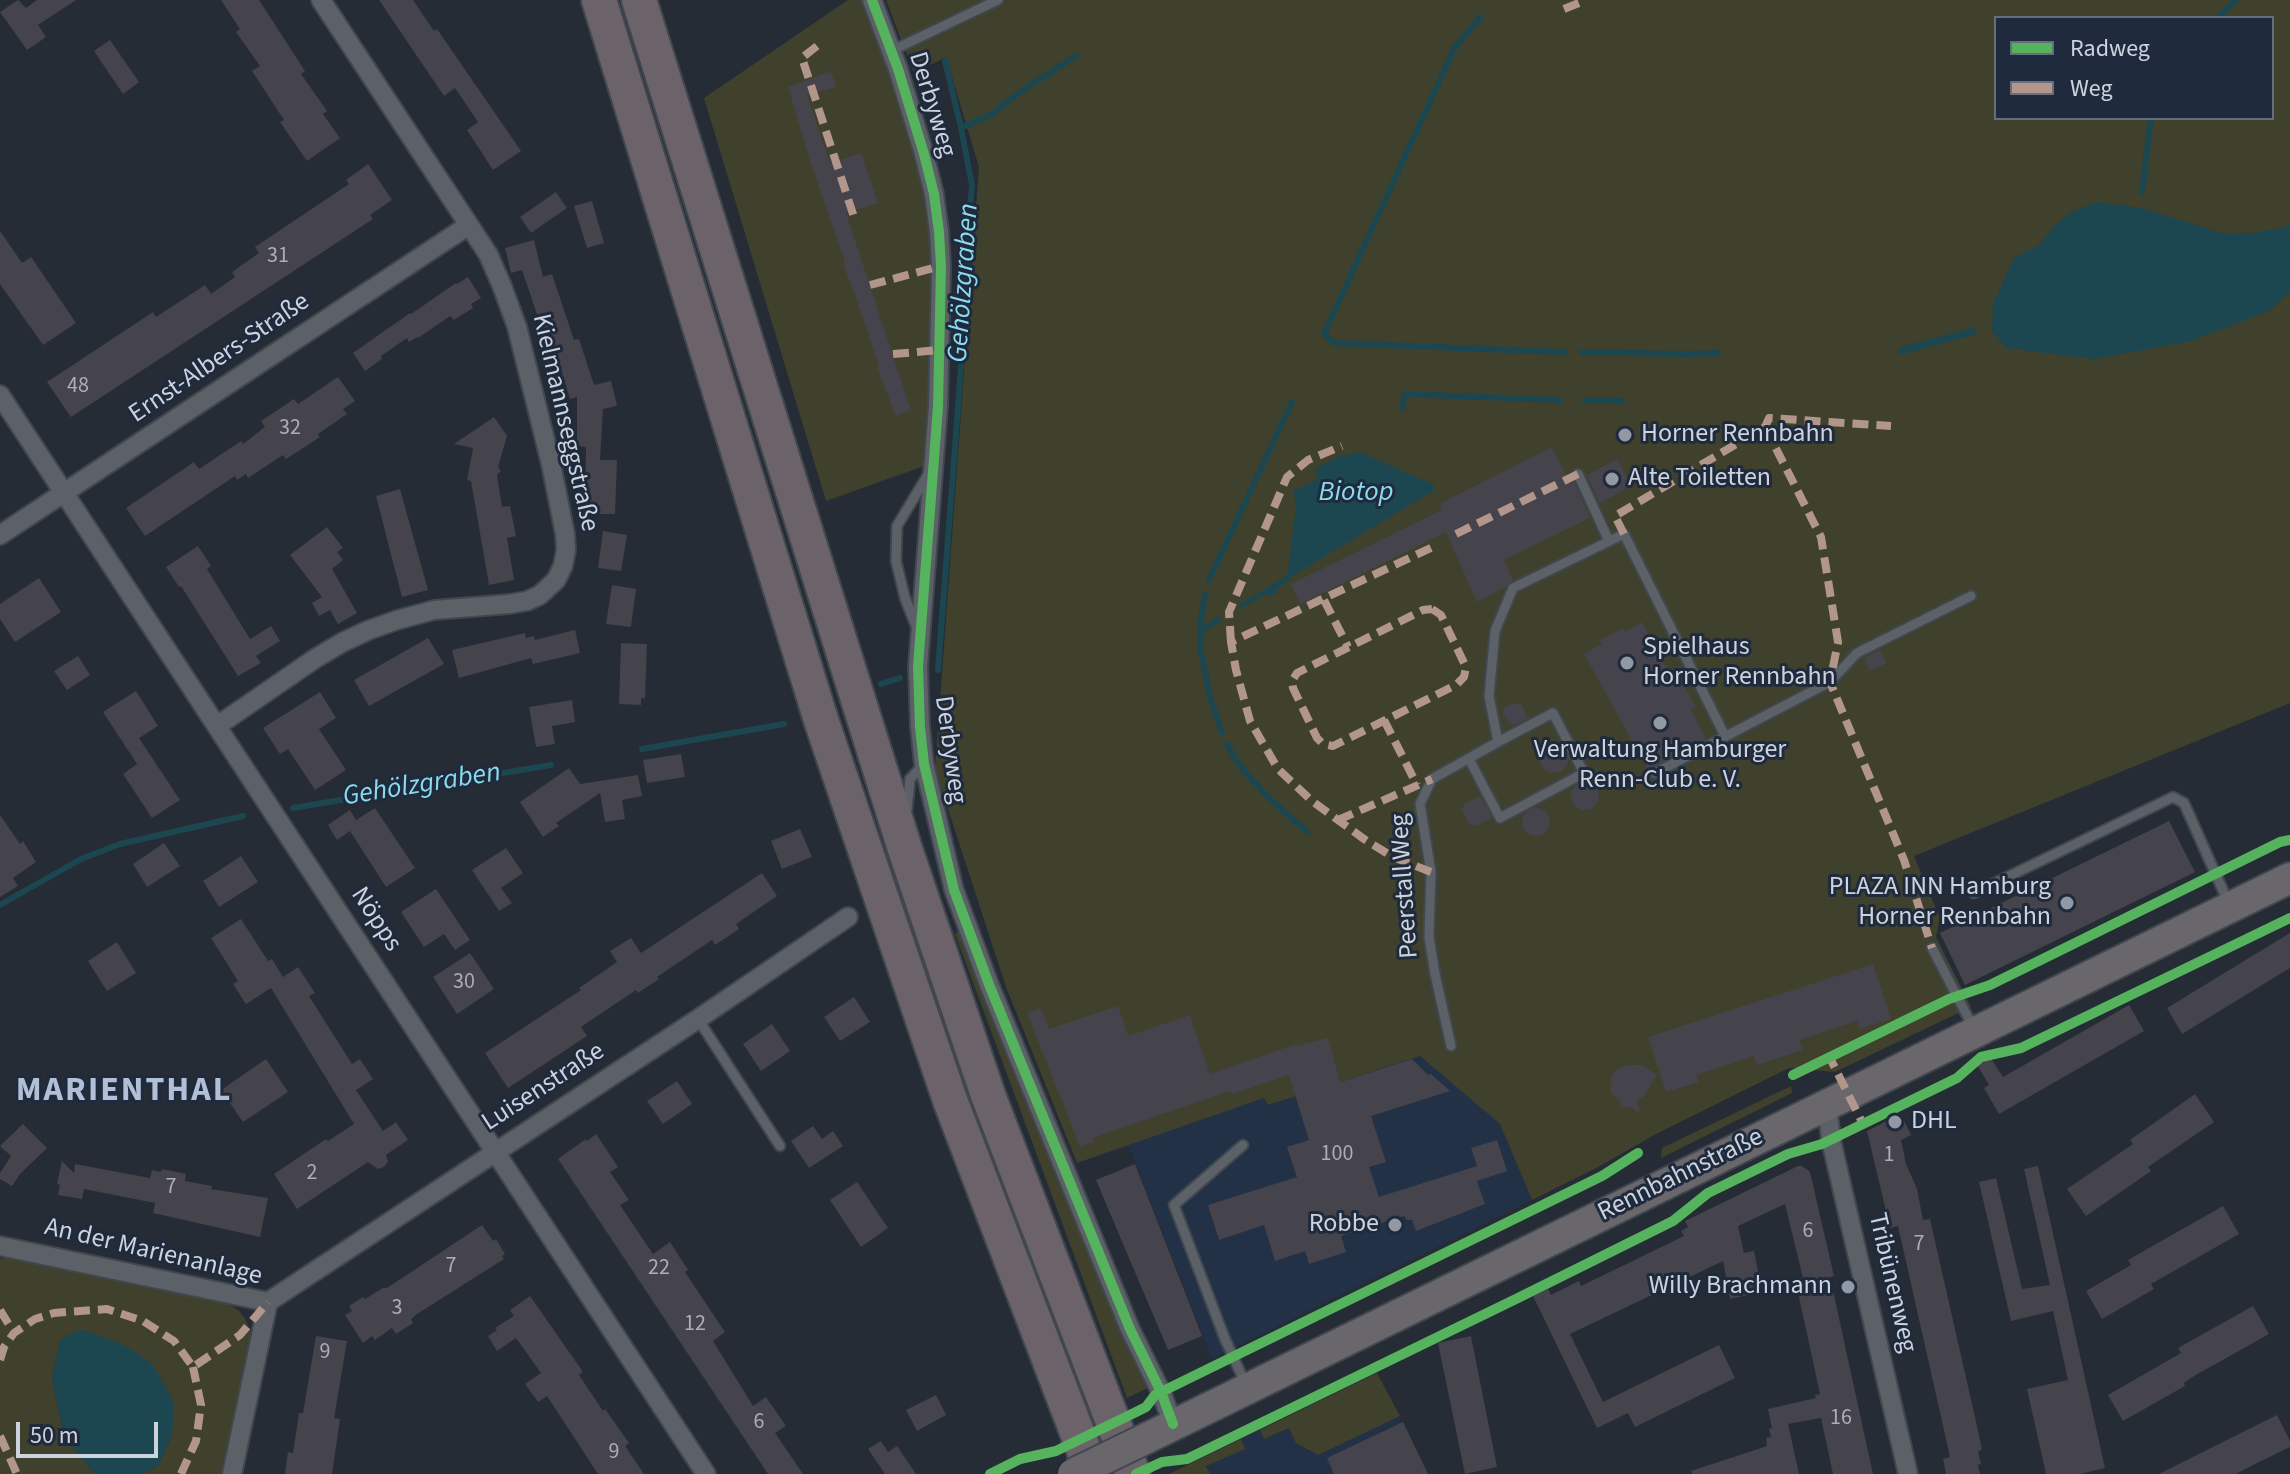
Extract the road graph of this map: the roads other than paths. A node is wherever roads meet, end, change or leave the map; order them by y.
1 (321, 0) edge
2 (599, 0) edge
3 (639, 0) edge
4 (872, 0) edge
5 (998, 0) edge
6 (891, 51) junction
7 (469, 225) junction
8 (0, 395) edge
9 (935, 463) junction
10 (1578, 474) dead end
11 (65, 492) junction
12 (0, 535) edge
13 (1609, 541) junction
14 (1971, 596) dead end
15 (921, 637) junction
16 (217, 726) junction
17 (1725, 736) junction
18 (1498, 742) junction
19 (1469, 759) junction
20 (924, 764) junction
21 (1655, 773) dead end
22 (904, 846) junction
23 (2290, 878) edge
24 (1974, 893) dead end
25 (2230, 907) junction
26 (848, 917) dead end
27 (1932, 948) dead end
28 (698, 1019) junction
29 (1975, 1032) junction
30 (1451, 1046) dead end
31 (1827, 1104) junction
32 (1243, 1145) dead end
33 (780, 1146) dead end
34 (496, 1151) junction
35 (0, 1246) edge
36 (268, 1302) junction
37 (1248, 1388) junction
38 (1173, 1424) junction
39 (232, 1474) edge
40 (706, 1474) edge
41 (1073, 1474) edge
42 (1093, 1474) edge
43 (1133, 1474) edge
44 (1908, 1474) edge

1 - 7 street, Kielmannseggstraße
2 - 42 highway
3 - 22 highway
4 - 6 street, Derbyweg
5 - 6 lane
6 - 9 street, Derbyweg
7 - 11 street, Ernst-Albers-Straße
7 - 16 street, Kielmannseggstraße
8 - 11 street, Nöpps
9 - 15 street, Derbyweg
9 - 15 lane, Derbyweg
10 - 13 lane
11 - 12 street, Ernst-Albers-Straße
11 - 16 street, Nöpps
13 - 17 lane
13 - 18 lane
14 - 17 lane
15 - 20 street, Derbyweg
16 - 34 street, Nöpps
17 - 21 lane
18 - 19 lane, Peerstall Weg
18 - 19 lane, Peerstall Weg
19 - 30 lane, Peerstall Weg
20 - 22 lane
20 - 38 street, Derbyweg
22 - 43 highway
23 - 25 main road, Rennbahnstraße
24 - 25 lane
25 - 29 main road, Rennbahnstraße
26 - 28 street, Luisenstraße
27 - 29 lane
28 - 33 lane
28 - 34 street, Luisenstraße
29 - 31 main road, Rennbahnstraße
31 - 37 main road, Rennbahnstraße
31 - 44 street, Tribünenweg
32 - 37 lane
34 - 36 street, Luisenstraße
34 - 40 street, Nöpps
35 - 36 street, An der Marienanlage
36 - 39 street, An der Marienanlage
37 - 38 main road, Rennbahnstraße
38 - 41 main road, Rennbahnstraße, bridge

